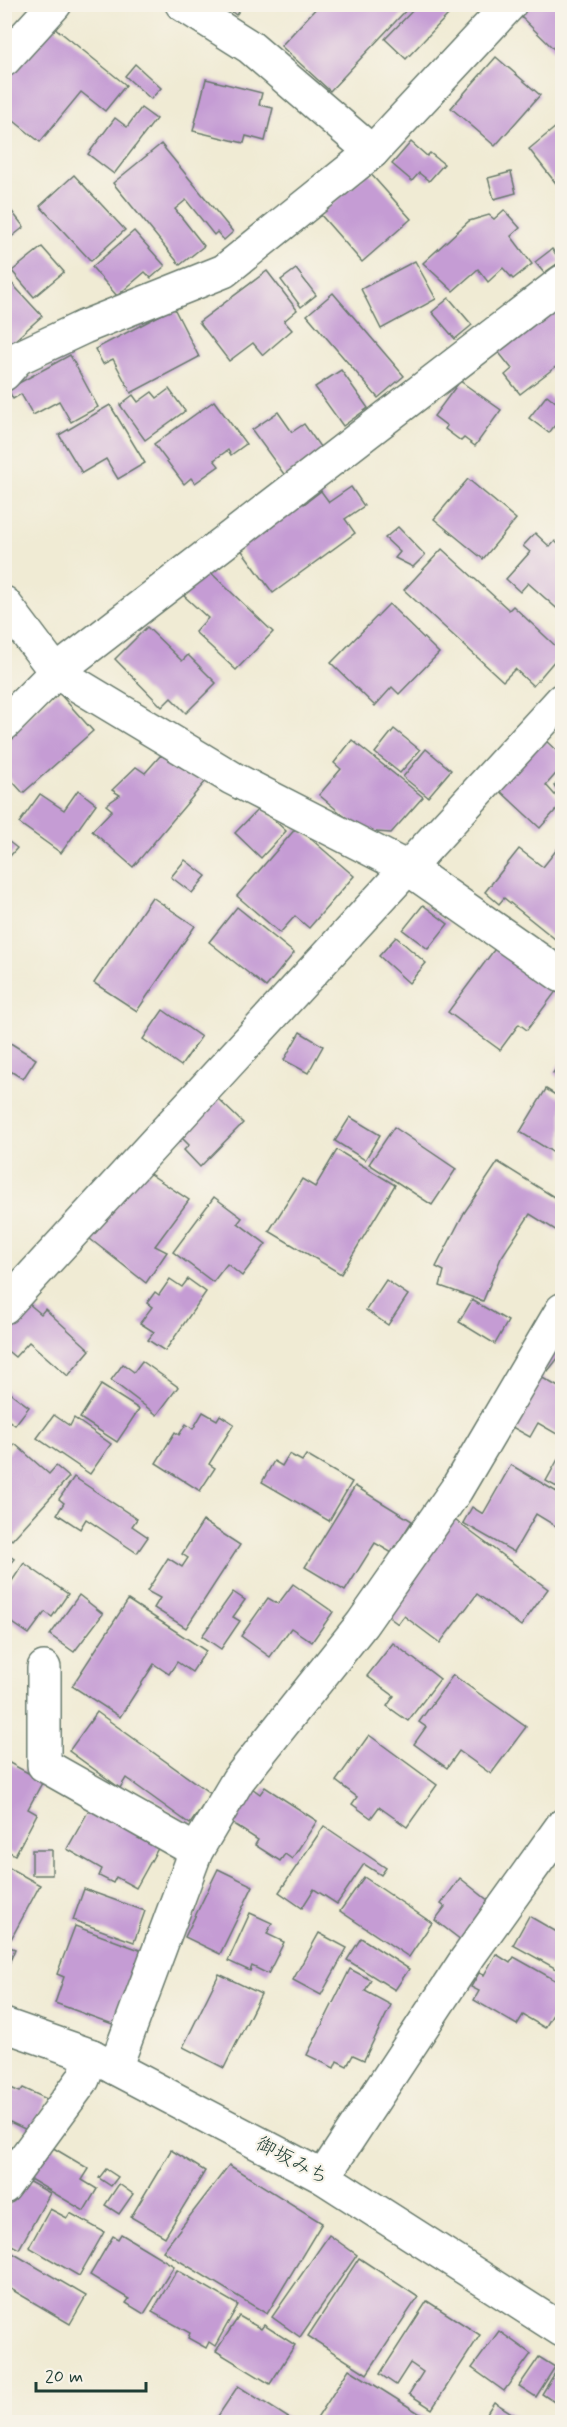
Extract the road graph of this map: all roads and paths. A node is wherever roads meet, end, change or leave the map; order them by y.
1 (55, 4) edge
2 (182, 4) edge
3 (510, 4) edge
4 (4, 60) edge
5 (372, 152) junction
6 (562, 282) edge
7 (4, 374) edge
8 (4, 603) edge
9 (56, 672) junction
10 (562, 699) edge
11 (4, 724) edge
12 (409, 869) junction
13 (562, 976) edge
14 (4, 1307) edge
15 (562, 1310) edge
16 (44, 1668) dead end
17 (562, 1826) edge
18 (196, 1851) junction
19 (4, 2025) edge
20 (103, 2062) junction
21 (323, 2177) junction
22 (4, 2187) edge
23 (562, 2330) edge

1 - 4 main road
2 - 5 main road
3 - 5 main road
5 - 7 main road
6 - 9 main road
8 - 9 main road
9 - 11 main road
9 - 12 main road
10 - 12 main road
12 - 13 main road
12 - 14 main road
15 - 18 main road
16 - 18 main road
17 - 21 main road
18 - 20 main road
19 - 20 main road, 御坂みち
20 - 21 main road, 御坂みち
20 - 22 main road
21 - 23 main road, 御坂みち

